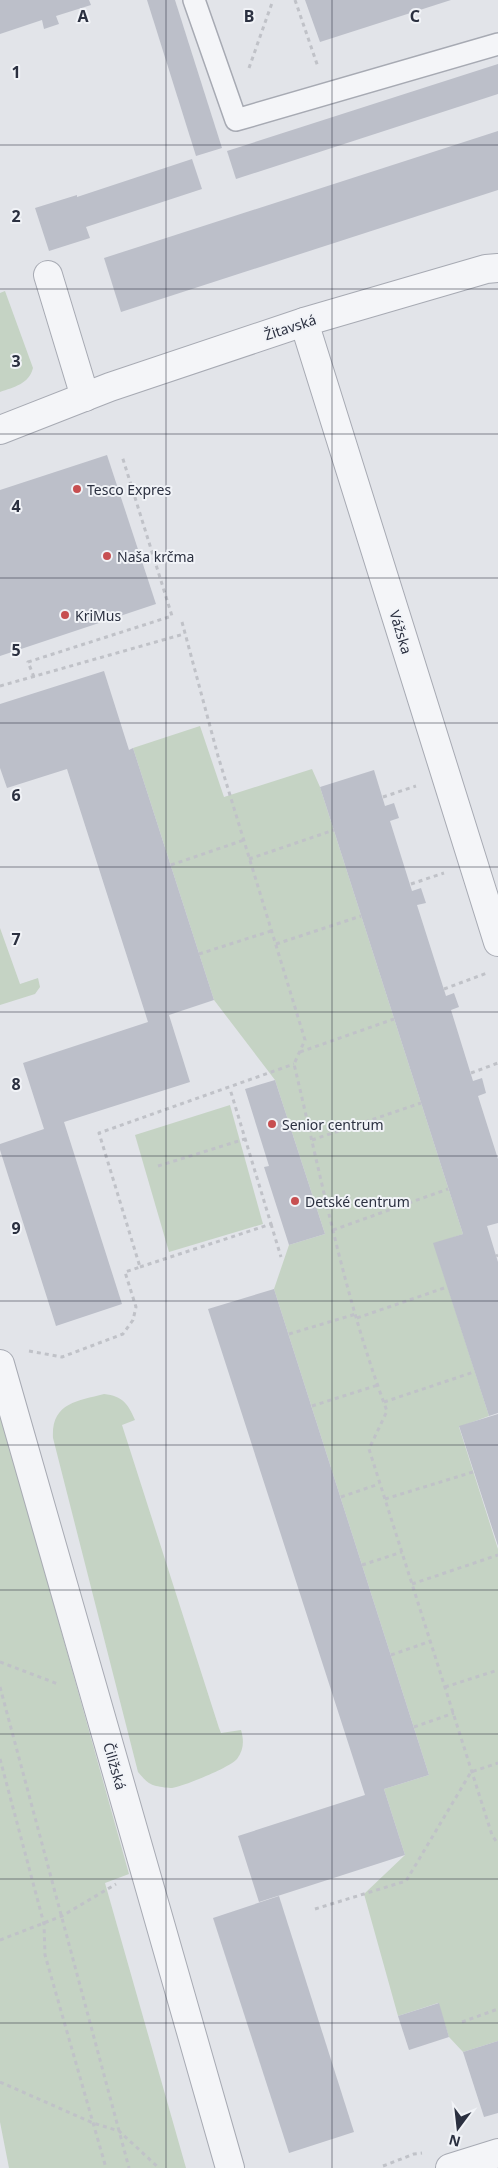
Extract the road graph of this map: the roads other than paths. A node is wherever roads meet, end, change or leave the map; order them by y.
1 (194, 0) edge
2 (498, 44) edge
3 (498, 268) edge
4 (48, 275) dead end
5 (304, 322) junction
6 (85, 397) junction
7 (0, 430) edge
8 (498, 942) edge
9 (0, 1364) edge
10 (498, 2153) edge
11 (230, 2168) edge
12 (450, 2168) edge

1 - 2 lane
3 - 5 street, Žitavská
4 - 6 street
5 - 6 street, Žitavská
5 - 8 street, Vážska
6 - 7 street, Žitavská
9 - 11 street, Čiližská
10 - 12 street

